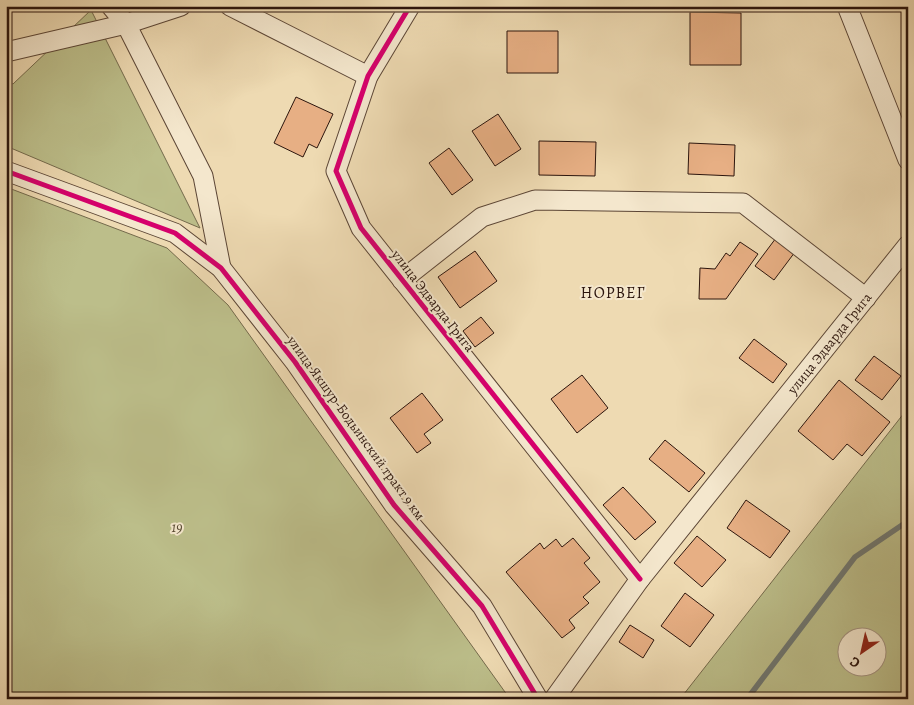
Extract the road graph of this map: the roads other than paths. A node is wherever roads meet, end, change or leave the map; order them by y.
1 (111, 6) edge
2 (181, 6) edge
3 (230, 6) edge
4 (410, 6) edge
5 (847, 6) edge
6 (126, 24) junction
7 (6, 52) edge
8 (368, 76) junction
9 (908, 160) edge
10 (6, 171) edge
11 (908, 245) edge
12 (221, 268) junction
13 (402, 280) junction
14 (866, 298) junction
15 (640, 579) junction
16 (538, 699) edge
17 (554, 699) edge

1 - 6 street
2 - 6 street
3 - 8 street
4 - 8 street, улица Эдварда Грига
5 - 9 street
6 - 7 street
6 - 12 street
8 - 13 street, улица Эдварда Грига
10 - 12 street, улица Якшур-Бодьинский тракт 9 км
11 - 14 street, улица Эдварда Грига
12 - 16 street, улица Якшур-Бодьинский тракт 9 км
13 - 14 street
13 - 15 street, улица Эдварда Грига
14 - 15 street, улица Эдварда Грига
15 - 17 street

